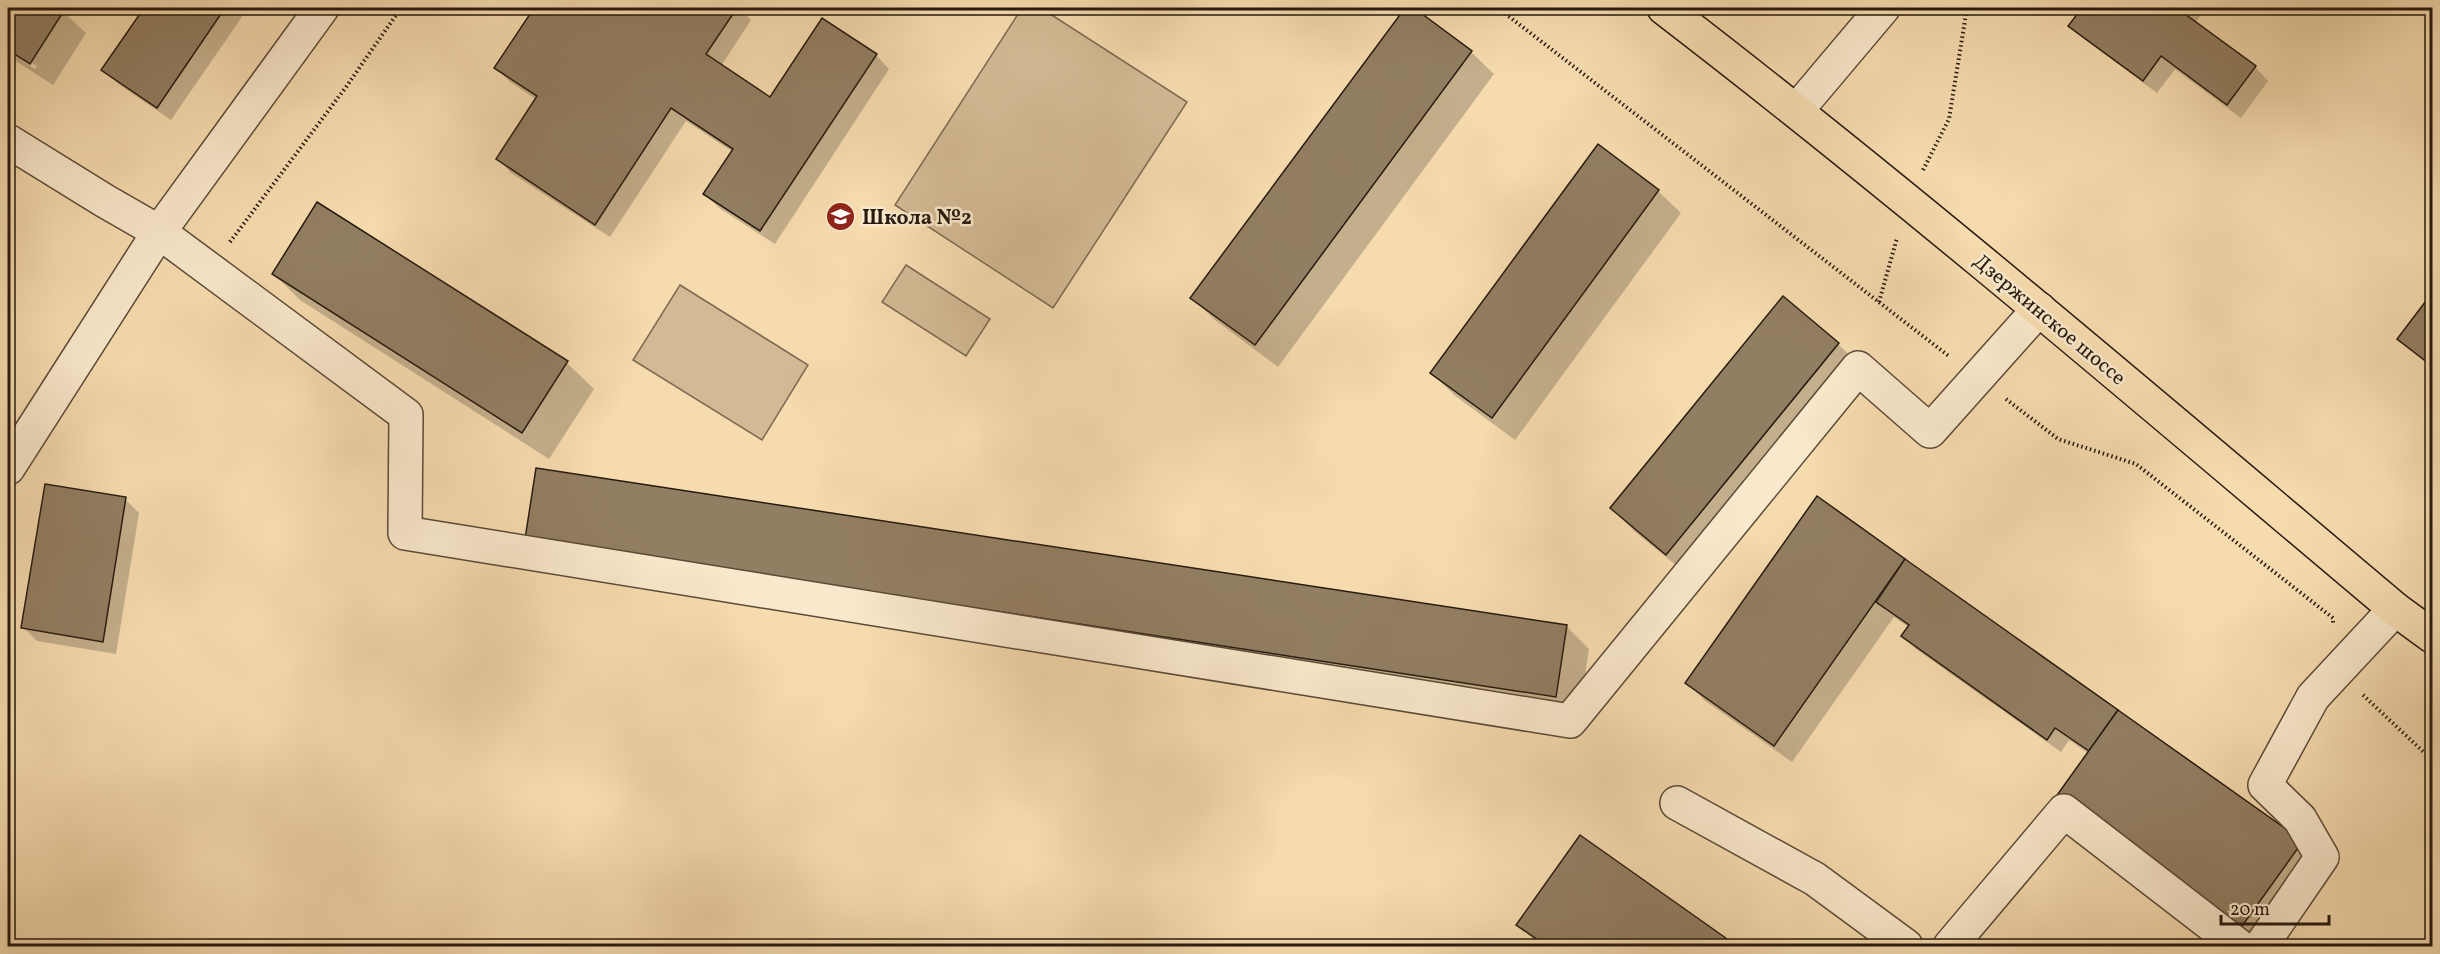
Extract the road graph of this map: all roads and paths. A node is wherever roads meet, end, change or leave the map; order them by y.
1 (322, 8) edge
2 (401, 8) edge
3 (1498, 8) edge
4 (1664, 8) edge
5 (1883, 8) edge
6 (1967, 8) edge
7 (1797, 110) junction
8 (8, 141) edge
9 (1907, 200) junction
10 (159, 232) junction
11 (210, 269) junction
12 (1879, 302) junction
13 (2039, 309) junction
14 (1978, 378) junction
15 (8, 468) edge
16 (2395, 609) junction
17 (2433, 636) edge
18 (2336, 670) junction
19 (2433, 760) edge
20 (1677, 803) dead end
21 (1906, 946) edge
22 (1950, 946) edge
23 (2239, 946) edge
24 (2261, 946) edge

1 - 10 street
2 - 11 path
3 - 12 path
4 - 7 main road, Дзержинское шоссе
5 - 7 street
6 - 9 path
7 - 9 main road, Дзержинское шоссе
8 - 10 street
9 - 12 path
9 - 13 main road, Дзержинское шоссе
10 - 11 street
10 - 15 street
11 - 14 street
12 - 14 path
13 - 14 street
13 - 16 main road, Дзержинское шоссе
14 - 18 path
16 - 17 main road, Дзержинское шоссе
16 - 18 street
18 - 19 path
18 - 24 street
20 - 21 street
22 - 23 street

